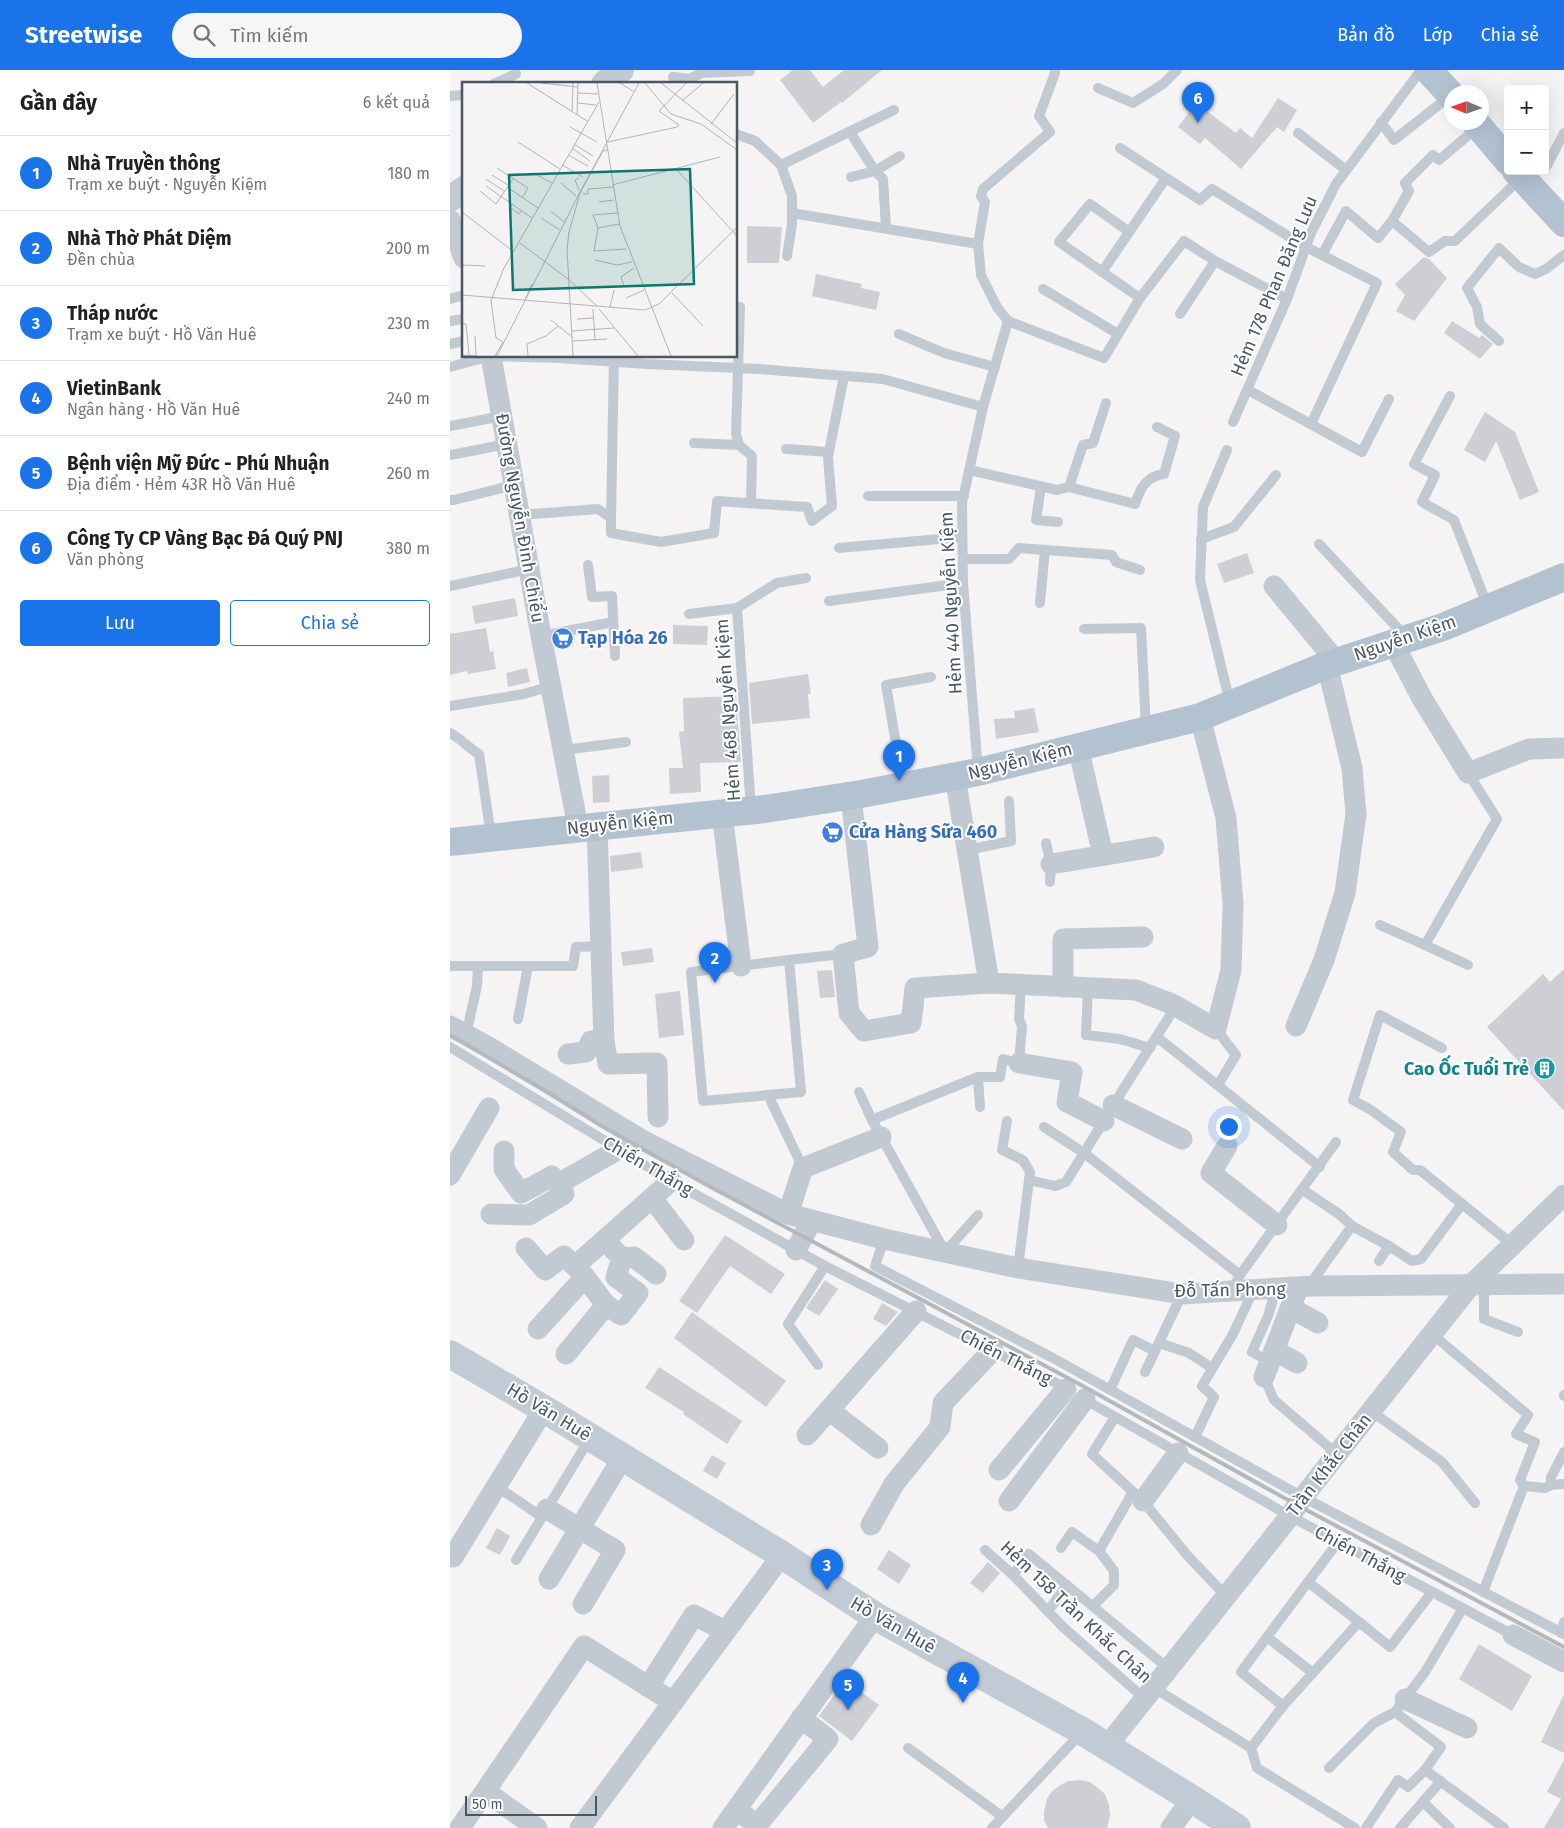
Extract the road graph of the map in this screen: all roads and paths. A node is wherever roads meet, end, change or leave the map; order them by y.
1 (621, 70) edge
2 (1054, 70) edge
3 (1177, 70) edge
4 (1421, 70) edge
5 (1428, 70) edge
6 (1448, 70) edge
7 (750, 71) edge
8 (516, 76) edge
9 (673, 77) edge
10 (499, 82) edge
11 (606, 82) edge
12 (1462, 85) edge
13 (1098, 88) dead end
14 (1444, 88) edge
15 (1444, 101) edge
16 (894, 110) dead end
17 (1381, 122) junction
18 (1489, 126) edge
19 (1468, 130) edge
20 (1489, 130) edge
21 (850, 132) junction
22 (1298, 133) dead end
23 (1564, 133) edge
24 (738, 135) edge
25 (1504, 135) edge
26 (1504, 145) edge
27 (1120, 148) dead end
28 (1549, 150) edge
29 (900, 156) dead end
30 (781, 165) junction
31 (1346, 170) junction
32 (875, 171) junction
33 (1527, 175) edge
34 (1534, 175) edge
35 (1536, 175) edge
36 (851, 178) dead end
37 (1166, 178) junction
38 (462, 190) edge
39 (450, 199) edge
40 (1564, 199) edge
41 (792, 213) junction
42 (1392, 221) junction
43 (1564, 223) edge
44 (451, 225) edge
45 (886, 228) junction
46 (1128, 232) junction
47 (978, 244) junction
48 (1306, 247) junction
49 (462, 253) edge
50 (1322, 255) junction
51 (1564, 255) edge
52 (787, 256) dead end
53 (1215, 261) junction
54 (1102, 272) junction
55 (1043, 289) dead end
56 (1140, 298) junction
57 (1287, 299) junction
58 (738, 307) edge
59 (1180, 314) dead end
60 (1008, 321) junction
61 (900, 334) dead end
62 (1118, 334) junction
63 (1499, 341) dead end
64 (484, 358) edge
65 (491, 358) edge
66 (558, 358) edge
67 (614, 359) edge
68 (661, 361) edge
69 (450, 367) edge
70 (995, 367) junction
71 (739, 368) junction
72 (844, 376) junction
73 (1248, 390) junction
74 (1450, 396) dead end
75 (1389, 399) dead end
76 (1106, 402) dead end
77 (983, 407) junction
78 (502, 416) junction
79 (1234, 422) dead end
80 (1311, 424) junction
81 (450, 426) edge
82 (1157, 427) dead end
83 (694, 443) dead end
84 (507, 444) junction
85 (739, 445) junction
86 (786, 449) dead end
87 (1227, 450) dead end
88 (829, 452) junction
89 (450, 455) edge
90 (969, 470) junction
91 (1276, 475) dead end
92 (514, 485) junction
93 (1042, 486) junction
94 (1070, 487) junction
95 (868, 496) dead end
96 (964, 496) junction
97 (450, 500) edge
98 (751, 502) junction
99 (520, 515) junction
100 (611, 518) junction
101 (1058, 522) dead end
102 (962, 537) junction
103 (1200, 539) junction
104 (1319, 544) dead end
105 (839, 548) dead end
106 (1045, 550) junction
107 (963, 559) junction
108 (588, 565) dead end
109 (529, 568) junction
110 (1140, 570) dead end
111 (1564, 577) edge
112 (806, 578) dead end
113 (963, 583) junction
114 (450, 586) edge
115 (1274, 586) dead end
116 (829, 602) dead end
117 (1040, 603) dead end
118 (737, 608) junction
119 (1488, 608) junction
120 (689, 614) dead end
121 (613, 622) junction
122 (1084, 629) dead end
123 (541, 636) junction
124 (1400, 640) junction
125 (615, 656) dead end
126 (1332, 663) junction
127 (931, 677) dead end
128 (551, 686) junction
129 (1230, 704) junction
130 (450, 706) edge
131 (1200, 717) junction
132 (1146, 730) junction
133 (450, 733) edge
134 (626, 742) dead end
135 (1078, 747) junction
136 (1563, 749) edge
137 (564, 750) junction
138 (1468, 773) junction
139 (967, 774) junction
140 (904, 786) junction
141 (851, 796) junction
142 (1009, 801) dead end
143 (751, 810) junction
144 (722, 813) junction
145 (588, 826) junction
146 (492, 837) junction
147 (450, 842) edge
148 (1046, 843) dead end
149 (1154, 847) dead end
150 (967, 850) junction
151 (1104, 855) junction
152 (1050, 873) joint
153 (1380, 925) dead end
154 (1143, 937) dead end
155 (1425, 945) junction
156 (601, 946) junction
157 (843, 954) junction
158 (789, 960) junction
159 (1468, 965) dead end
160 (450, 966) edge
161 (478, 966) junction
162 (528, 966) junction
163 (741, 966) junction
164 (989, 983) junction
165 (1021, 984) junction
166 (1063, 986) junction
167 (1088, 987) junction
168 (1176, 1006) junction
169 (518, 1019) dead end
170 (1296, 1026) dead end
171 (1216, 1029) junction
172 (455, 1036) edge
173 (1157, 1037) junction
174 (604, 1041) junction
175 (1150, 1048) junction
176 (1442, 1048) dead end
177 (568, 1054) dead end
178 (1019, 1062) junction
179 (978, 1077) junction
180 (1218, 1085) junction
181 (859, 1092) dead end
182 (768, 1095) junction
183 (980, 1107) dead end
184 (489, 1108) dead end
185 (1108, 1113) junction
186 (658, 1117) dead end
187 (1007, 1121) dead end
188 (1044, 1128) dead end
189 (876, 1129) junction
190 (1182, 1139) dead end
191 (1336, 1142) dead end
192 (1227, 1146) dead end
193 (619, 1149) junction
194 (504, 1151) dead end
195 (1084, 1153) junction
196 (1320, 1167) junction
197 (804, 1168) junction
198 (450, 1175) edge
199 (1029, 1180) junction
200 (671, 1181) junction
201 (558, 1184) junction
202 (1303, 1190) junction
203 (1564, 1195) edge
204 (652, 1198) junction
205 (1462, 1204) junction
206 (491, 1214) dead end
207 (788, 1214) junction
208 (978, 1215) dead end
209 (812, 1220) junction
210 (1277, 1225) junction
211 (1352, 1226) junction
212 (884, 1239) junction
213 (604, 1240) junction
214 (684, 1240) dead end
215 (1513, 1245) junction
216 (1389, 1246) junction
217 (526, 1248) dead end
218 (796, 1250) junction
219 (945, 1252) junction
220 (622, 1258) junction
221 (1380, 1261) dead end
222 (825, 1266) junction
223 (1018, 1268) junction
224 (580, 1272) junction
225 (656, 1274) dead end
226 (1564, 1284) edge
227 (1244, 1285) junction
228 (1477, 1286) junction
229 (1306, 1287) junction
230 (1276, 1289) junction
231 (1182, 1294) junction
232 (606, 1305) junction
233 (1291, 1308) junction
234 (916, 1312) junction
235 (1318, 1324) dead end
236 (538, 1329) dead end
237 (1518, 1332) dead end
238 (1432, 1334) junction
239 (1157, 1347) junction
240 (993, 1350) junction
241 (450, 1354) edge
242 (566, 1354) dead end
243 (1269, 1363) junction
244 (1297, 1363) dead end
245 (818, 1364) dead end
246 (1212, 1368) junction
247 (1146, 1372) dead end
248 (1066, 1389) junction
249 (1110, 1390) junction
250 (1085, 1399) junction
251 (544, 1409) junction
252 (829, 1410) junction
253 (1371, 1411) junction
254 (1115, 1417) junction
255 (806, 1435) dead end
256 (591, 1437) junction
257 (1195, 1437) junction
258 (878, 1448) dead end
259 (1564, 1452) edge
260 (1178, 1453) junction
261 (1337, 1454) junction
262 (623, 1457) junction
263 (999, 1470) dead end
264 (1564, 1484) edge
265 (1551, 1485) junction
266 (496, 1486) junction
267 (1524, 1486) junction
268 (1138, 1497) junction
269 (1303, 1497) junction
270 (1009, 1501) dead end
271 (1475, 1503) dead end
272 (545, 1513) junction
273 (1290, 1516) junction
274 (871, 1526) dead end
275 (580, 1528) junction
276 (1338, 1542) junction
277 (1061, 1548) dead end
278 (985, 1550) dead end
279 (1099, 1551) junction
280 (782, 1555) junction
281 (452, 1557) dead end
282 (516, 1560) dead end
283 (1014, 1575) junction
284 (549, 1579) dead end
285 (1308, 1582) junction
286 (1067, 1585) junction
287 (1432, 1592) junction
288 (1483, 1592) junction
289 (1226, 1596) junction
290 (584, 1604) dead end
291 (1093, 1606) junction
292 (1463, 1608) junction
293 (1048, 1611) junction
294 (875, 1616) junction
295 (1359, 1622) junction
296 (1564, 1622) edge
297 (725, 1631) junction
298 (1562, 1633) edge
299 (1513, 1635) joint
300 (1267, 1637) junction
301 (1564, 1662) edge
302 (1169, 1669) junction
303 (1313, 1673) junction
304 (648, 1687) junction
305 (1150, 1693) junction
306 (673, 1702) junction
307 (1400, 1705) junction
308 (1283, 1706) junction
309 (801, 1718) junction
310 (1468, 1728) dead end
311 (1082, 1731) junction
312 (1107, 1746) junction
313 (908, 1748) dead end
314 (1251, 1748) junction
315 (1329, 1768) dead end
316 (1425, 1770) junction
317 (1441, 1781) junction
318 (486, 1792) junction
319 (1192, 1799) junction
320 (1423, 1802) junction
321 (736, 1811) junction
322 (1003, 1817) junction
323 (460, 1828) edge
324 (537, 1828) edge
325 (580, 1828) edge
326 (724, 1828) edge
327 (992, 1828) edge
328 (1170, 1828) edge
329 (1237, 1828) edge
330 (1355, 1828) edge
331 (1366, 1828) edge
332 (1400, 1828) edge
333 (1450, 1828) edge
334 (1504, 1828) edge

1 - 11 street
2 - 47 lane
3 - 13 lane
4 - 17 lane, Hẻm 178 Phan Đăng Lưu
5 - 14 main road
6 - 12 main road
7 - 9 lane
8 - 10 lane
15 - 17 lane
16 - 21 lane
17 - 31 lane, Hẻm 178 Phan Đăng Lưu
18 - 25 main road
19 - 42 lane
20 - 26 main road
21 - 30 lane
21 - 32 lane
22 - 31 lane
23 - 28 lane
24 - 30 lane
27 - 37 lane
29 - 32 lane
30 - 41 lane
31 - 48 lane, Hẻm 178 Phan Đăng Lưu
32 - 36 lane
32 - 45 lane
33 - 42 lane
34 - 43 main road
35 - 40 main road
37 - 46 lane
37 - 48 lane
38 - 39 street
41 - 45 lane
41 - 52 lane
42 - 50 lane
44 - 49 street
45 - 47 lane
46 - 54 lane
46 - 54 lane
47 - 60 lane
48 - 50 lane
48 - 57 lane, Hẻm 178 Phan Đăng Lưu
50 - 80 lane
51 - 63 lane
53 - 56 lane
53 - 57 lane
53 - 59 lane
54 - 56 lane
55 - 62 lane
56 - 62 lane
57 - 73 lane, Hẻm 178 Phan Đăng Lưu
58 - 71 lane
60 - 62 lane
60 - 70 lane, Hẻm 440 Nguyễn Kiệm
61 - 70 lane
64 - 69 lane
65 - 78 street, Đường Nguyễn Đình Chiểu
66 - 67 lane
67 - 68 lane
67 - 100 lane
68 - 71 lane
70 - 77 lane, Hẻm 440 Nguyễn Kiệm
71 - 72 lane
71 - 85 lane
72 - 77 lane
72 - 88 lane
73 - 79 lane, Hẻm 178 Phan Đăng Lưu
73 - 80 lane
74 - 119 lane
75 - 80 lane
76 - 94 lane
77 - 90 lane, Hẻm 440 Nguyễn Kiệm
78 - 81 lane
78 - 84 street, Đường Nguyễn Đình Chiểu
82 - 94 lane
83 - 85 lane
84 - 89 lane
84 - 92 street, Đường Nguyễn Đình Chiểu
85 - 98 lane
86 - 88 lane
87 - 103 lane
88 - 98 lane
90 - 93 lane
90 - 96 lane, Hẻm 440 Nguyễn Kiệm
91 - 103 lane
92 - 97 lane
92 - 99 street, Đường Nguyễn Đình Chiểu
93 - 94 lane
93 - 101 lane
95 - 96 lane
96 - 102 lane, Hẻm 440 Nguyễn Kiệm
98 - 100 lane
99 - 100 lane
99 - 109 street, Đường Nguyễn Đình Chiểu
102 - 105 lane
102 - 107 lane, Hẻm 440 Nguyễn Kiệm
103 - 129 lane
104 - 124 lane
106 - 107 lane
106 - 110 lane
106 - 117 lane
107 - 113 lane, Hẻm 440 Nguyễn Kiệm
108 - 121 lane
109 - 114 lane
109 - 123 street, Đường Nguyễn Đình Chiểu
111 - 119 main road, Nguyễn Kiệm
112 - 118 lane, Hẻm 468 Nguyễn Kiệm
113 - 116 lane
113 - 139 lane, Hẻm 440 Nguyễn Kiệm
115 - 126 street
118 - 120 lane, Hẻm 468 Nguyễn Kiệm
118 - 143 lane, Hẻm 468 Nguyễn Kiệm
119 - 124 main road, Nguyễn Kiệm
121 - 123 lane
121 - 125 lane
122 - 132 lane
123 - 128 street, Đường Nguyễn Đình Chiểu
124 - 126 main road, Nguyễn Kiệm
124 - 138 street
126 - 129 main road, Nguyễn Kiệm
126 - 170 street
127 - 140 lane
128 - 130 lane
128 - 137 street, Đường Nguyễn Đình Chiểu
129 - 131 main road, Nguyễn Kiệm
131 - 132 main road, Nguyễn Kiệm
131 - 171 street
132 - 135 main road, Nguyễn Kiệm
133 - 146 lane
134 - 137 lane
135 - 139 main road, Nguyễn Kiệm
135 - 151 street
136 - 138 street
137 - 145 street, Đường Nguyễn Đình Chiểu
138 - 155 lane
139 - 140 main road, Nguyễn Kiệm
139 - 150 street
140 - 141 main road, Nguyễn Kiệm
141 - 143 main road, Nguyễn Kiệm
141 - 157 street
142 - 150 lane
143 - 144 main road, Nguyễn Kiệm
144 - 145 main road, Nguyễn Kiệm
144 - 163 street
145 - 146 main road, Nguyễn Kiệm
145 - 156 street, Đường Nguyễn Đình Chiểu
146 - 147 main road, Nguyễn Kiệm
148 - 152 lane
149 - 151 street
150 - 164 street
151 - 152 street
153 - 155 lane
154 - 166 street
155 - 159 lane
156 - 162 lane
156 - 174 street, Đường Nguyễn Đình Chiểu
157 - 158 lane
157 - 164 street
158 - 163 lane
158 - 182 lane
160 - 161 lane
161 - 162 lane
161 - 172 lane
162 - 169 lane
163 - 182 lane
164 - 165 street
165 - 166 street
165 - 178 lane
166 - 167 street
167 - 168 street
167 - 175 lane
168 - 171 street
168 - 173 lane
171 - 180 lane
172 - 193 lane, Chiến Thắng
172 - 207 street, Đỗ Tấn Phong
173 - 175 lane
173 - 180 lane
174 - 177 street
174 - 186 street, Đường Nguyễn Đình Chiểu
175 - 185 lane
176 - 205 lane
178 - 179 lane
178 - 185 street
179 - 183 lane
179 - 189 lane
180 - 196 lane
181 - 189 lane
182 - 197 lane
184 - 198 street
185 - 190 street
185 - 195 lane
187 - 199 lane
188 - 195 lane
189 - 197 street
189 - 219 lane
191 - 196 lane
192 - 210 street
193 - 200 lane, Chiến Thắng
193 - 201 street
194 - 201 street
195 - 199 lane
195 - 227 lane
196 - 202 lane
197 - 207 street
199 - 223 lane
200 - 204 street
200 - 218 lane, Chiến Thắng
201 - 206 street
202 - 210 lane
202 - 211 lane
203 - 215 street, Trần Khắc Chân
204 - 213 street
204 - 214 street
205 - 215 lane
205 - 216 lane
207 - 209 street, Đỗ Tấn Phong
208 - 219 lane
209 - 212 street, Đỗ Tấn Phong
209 - 218 street
210 - 227 lane
211 - 216 lane
211 - 229 lane
212 - 219 street, Đỗ Tấn Phong
212 - 249 lane, Chiến Thắng
213 - 220 street
213 - 224 street
215 - 228 street, Trần Khắc Chân
216 - 221 lane
217 - 224 street
218 - 222 lane, Chiến Thắng
219 - 223 street, Đỗ Tấn Phong
220 - 225 street
220 - 232 street
222 - 234 lane, Chiến Thắng
222 - 245 lane
223 - 231 street, Đỗ Tấn Phong
224 - 232 street
224 - 236 street
226 - 228 street, Đỗ Tấn Phong
227 - 230 street, Đỗ Tấn Phong
227 - 231 street, Đỗ Tấn Phong
227 - 246 lane
228 - 229 street, Đỗ Tấn Phong
228 - 237 lane
228 - 238 street, Trần Khắc Chân
229 - 230 street, Đỗ Tấn Phong
229 - 233 street
230 - 243 lane
231 - 239 lane
232 - 242 street
233 - 235 street
233 - 243 street
234 - 240 lane, Chiến Thắng
234 - 252 street
238 - 253 street, Trần Khắc Chân
238 - 267 lane
239 - 246 lane
239 - 247 lane
239 - 249 lane
240 - 248 lane, Chiến Thắng
240 - 274 street
241 - 251 main road, Hồ Văn Huê
243 - 244 street
243 - 261 lane
246 - 257 lane
248 - 250 lane, Chiến Thắng
248 - 263 street
249 - 257 lane, Chiến Thắng
250 - 254 lane, Chiến Thắng
250 - 270 street
251 - 256 main road, Hồ Văn Huê
251 - 266 street
252 - 255 street
252 - 258 street
253 - 261 street, Trần Khắc Chân
253 - 271 lane
254 - 260 lane, Chiến Thắng
254 - 268 lane
256 - 262 main road, Hồ Văn Huê
256 - 272 lane
257 - 269 lane, Chiến Thắng
259 - 265 lane
260 - 268 street
260 - 273 lane, Chiến Thắng
261 - 269 street, Trần Khắc Chân
262 - 275 street
262 - 280 main road, Hồ Văn Huê
264 - 265 lane
265 - 267 lane
266 - 272 lane
266 - 281 street
267 - 288 lane
268 - 279 lane
268 - 289 lane
269 - 273 street, Trần Khắc Chân
269 - 288 lane, Chiến Thắng
272 - 275 street
272 - 282 lane
273 - 276 lane, Chiến Thắng
273 - 289 street, Trần Khắc Chân
275 - 284 street
275 - 290 street
276 - 285 lane
276 - 287 lane, Chiến Thắng
277 - 279 lane
278 - 283 lane, Hẻm 158 Trần Khắc Chân
279 - 291 lane
280 - 294 main road, Hồ Văn Huê
280 - 297 street
283 - 286 lane
283 - 293 lane, Hẻm 158 Trần Khắc Chân
285 - 295 lane
285 - 300 lane
286 - 291 lane
286 - 293 lane
287 - 292 lane, Chiến Thắng
287 - 295 lane
288 - 298 lane, Chiến Thắng
289 - 302 street, Trần Khắc Chân
291 - 302 lane
292 - 299 lane, Chiến Thắng
292 - 307 lane
293 - 305 lane, Hẻm 158 Trần Khắc Chân
294 - 309 street
294 - 311 main road, Hồ Văn Huê
295 - 303 lane
296 - 298 lane
297 - 304 street
297 - 306 street
299 - 301 street, Chiến Thắng
300 - 303 lane
300 - 308 lane
302 - 305 street, Trần Khắc Chân
303 - 308 lane
304 - 306 street
304 - 318 street
305 - 312 street, Trần Khắc Chân
305 - 314 lane, Hẻm 158 Trần Khắc Chân
306 - 325 street
307 - 310 street
307 - 315 lane
307 - 316 lane
308 - 314 lane
309 - 321 street
309 - 321 street
311 - 312 main road, Hồ Văn Huê
311 - 322 lane
312 - 319 main road, Hồ Văn Huê
313 - 322 lane
314 - 330 lane
316 - 317 lane
316 - 331 lane
317 - 320 lane
317 - 334 lane
318 - 323 street
318 - 324 street
319 - 328 street
319 - 329 main road, Hồ Văn Huê
320 - 332 lane
320 - 333 lane
321 - 326 street
322 - 327 lane

